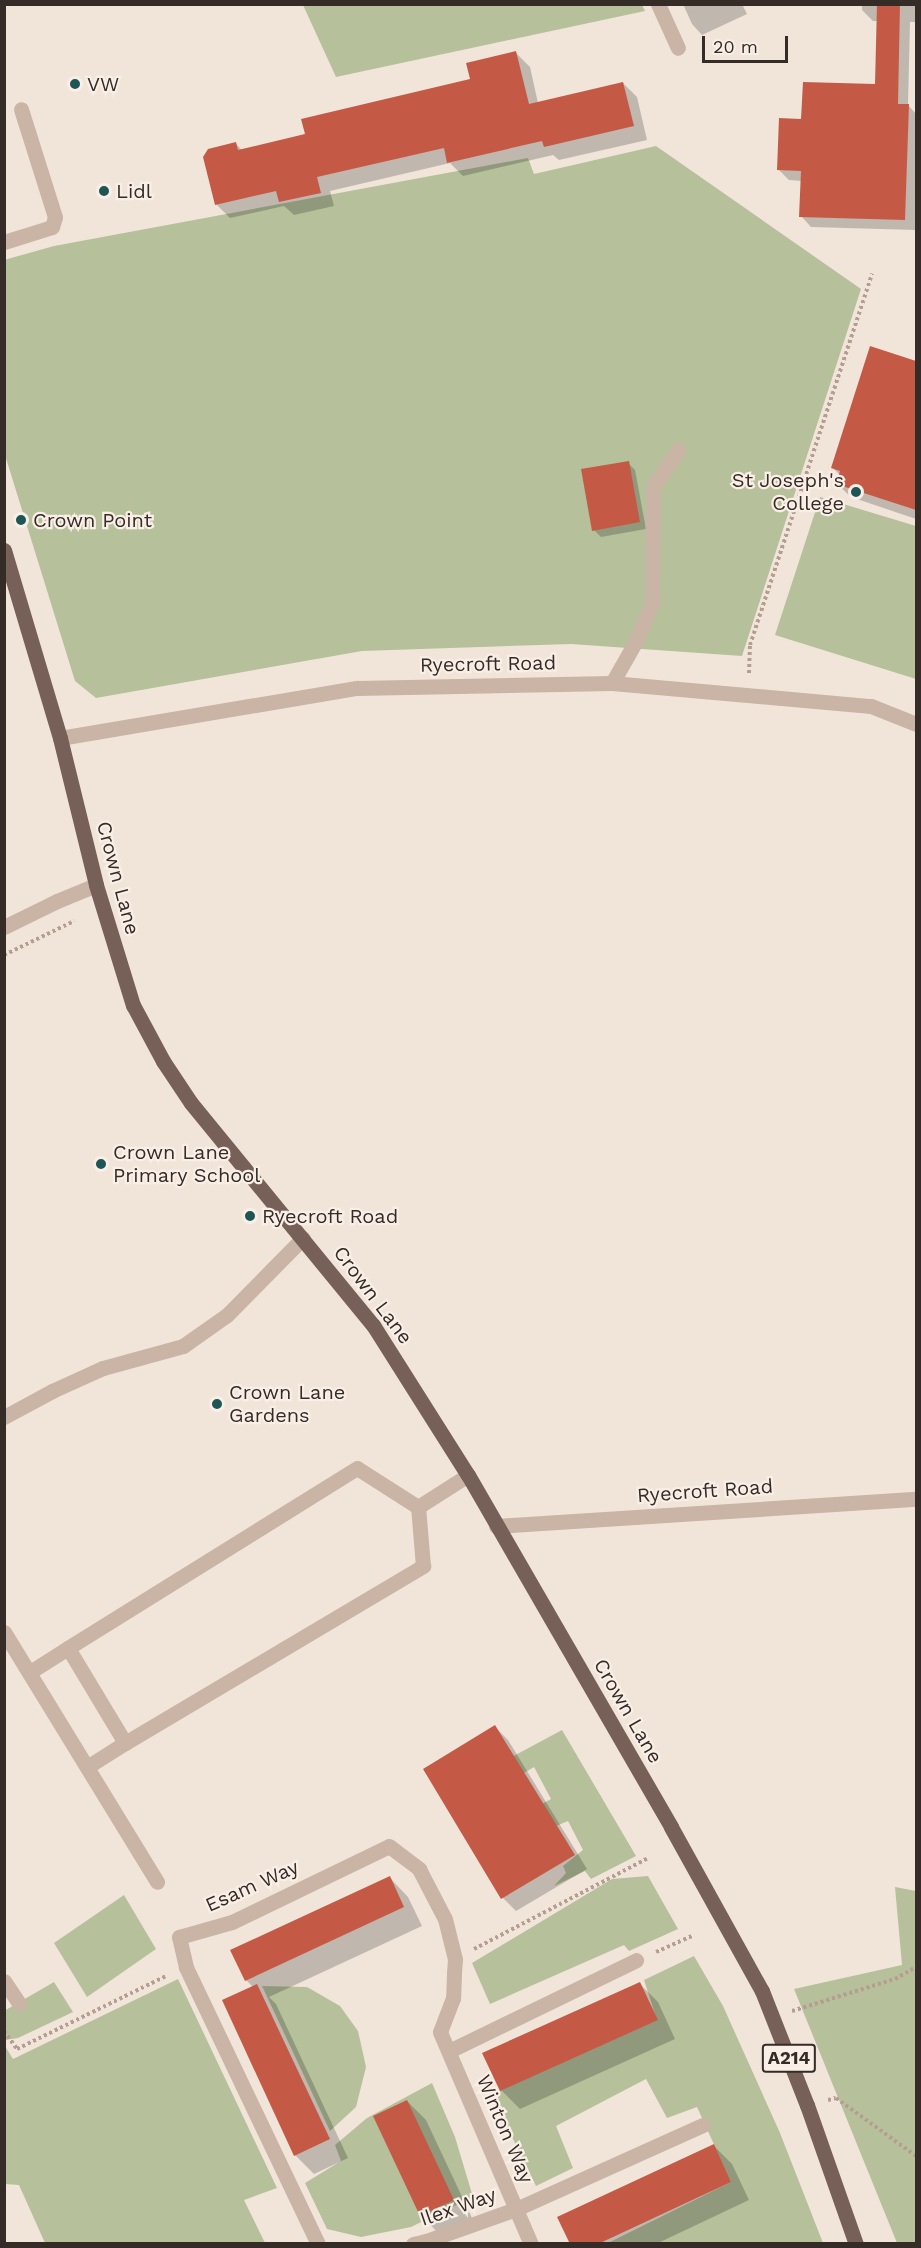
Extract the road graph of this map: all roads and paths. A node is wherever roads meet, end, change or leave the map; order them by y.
1 (658, 4) edge
2 (678, 48) dead end
3 (21, 109) dead end
4 (4, 242) edge
5 (872, 273) dead end
6 (678, 450) dead end
7 (6, 559) edge
8 (612, 683) junction
9 (748, 695) junction
10 (916, 724) edge
11 (60, 738) junction
12 (96, 885) junction
13 (77, 919) dead end
14 (4, 927) edge
15 (4, 955) edge
16 (303, 1238) junction
17 (4, 1417) edge
18 (468, 1475) junction
19 (916, 1499) edge
20 (418, 1507) junction
21 (496, 1526) junction
22 (4, 1632) edge
23 (68, 1648) junction
24 (30, 1672) junction
25 (125, 1743) junction
26 (87, 1767) junction
27 (648, 1858) dead end
28 (157, 1882) dead end
29 (692, 1936) dead end
30 (455, 1959) junction
31 (636, 1960) joint
32 (186, 1967) junction
33 (916, 1967) edge
34 (4, 1981) edge
35 (19, 2003) dead end
36 (785, 2013) dead end
37 (4, 2031) edge
38 (440, 2032) joint
39 (448, 2051) junction
40 (807, 2105) junction
41 (703, 2125) dead end
42 (916, 2156) edge
43 (516, 2209) junction
44 (318, 2244) edge
45 (413, 2244) edge
46 (531, 2244) edge
47 (856, 2244) edge

1 - 2 street
3 - 4 street
5 - 9 path
6 - 8 street
7 - 11 main road, Crown Lane / A214
8 - 9 street, Ryecroft Road
8 - 11 street, Ryecroft Road
9 - 10 street, Ryecroft Road
11 - 12 main road, Crown Lane / A214
12 - 14 street
12 - 16 main road, Crown Lane / A214
13 - 15 path
16 - 17 street
16 - 18 main road, Crown Lane / A214
18 - 20 street
18 - 21 main road, Crown Lane / A214
19 - 21 street, Ryecroft Road
20 - 23 street
20 - 25 street
21 - 40 main road, Crown Lane / A214
22 - 24 street
23 - 24 street
23 - 25 street
24 - 26 street
25 - 26 street
26 - 28 street
27 - 30 path
29 - 31 path
30 - 32 street, Esam Way
30 - 38 street, Esam Way
31 - 39 street
32 - 37 path
32 - 44 street, Esam Way
33 - 36 path
34 - 35 street
38 - 39 street, Winton Way
39 - 43 street, Winton Way
40 - 42 path
40 - 47 main road, A214
41 - 43 street, Ilex Way
43 - 45 street, Ilex Way
43 - 46 street, Winton Way

